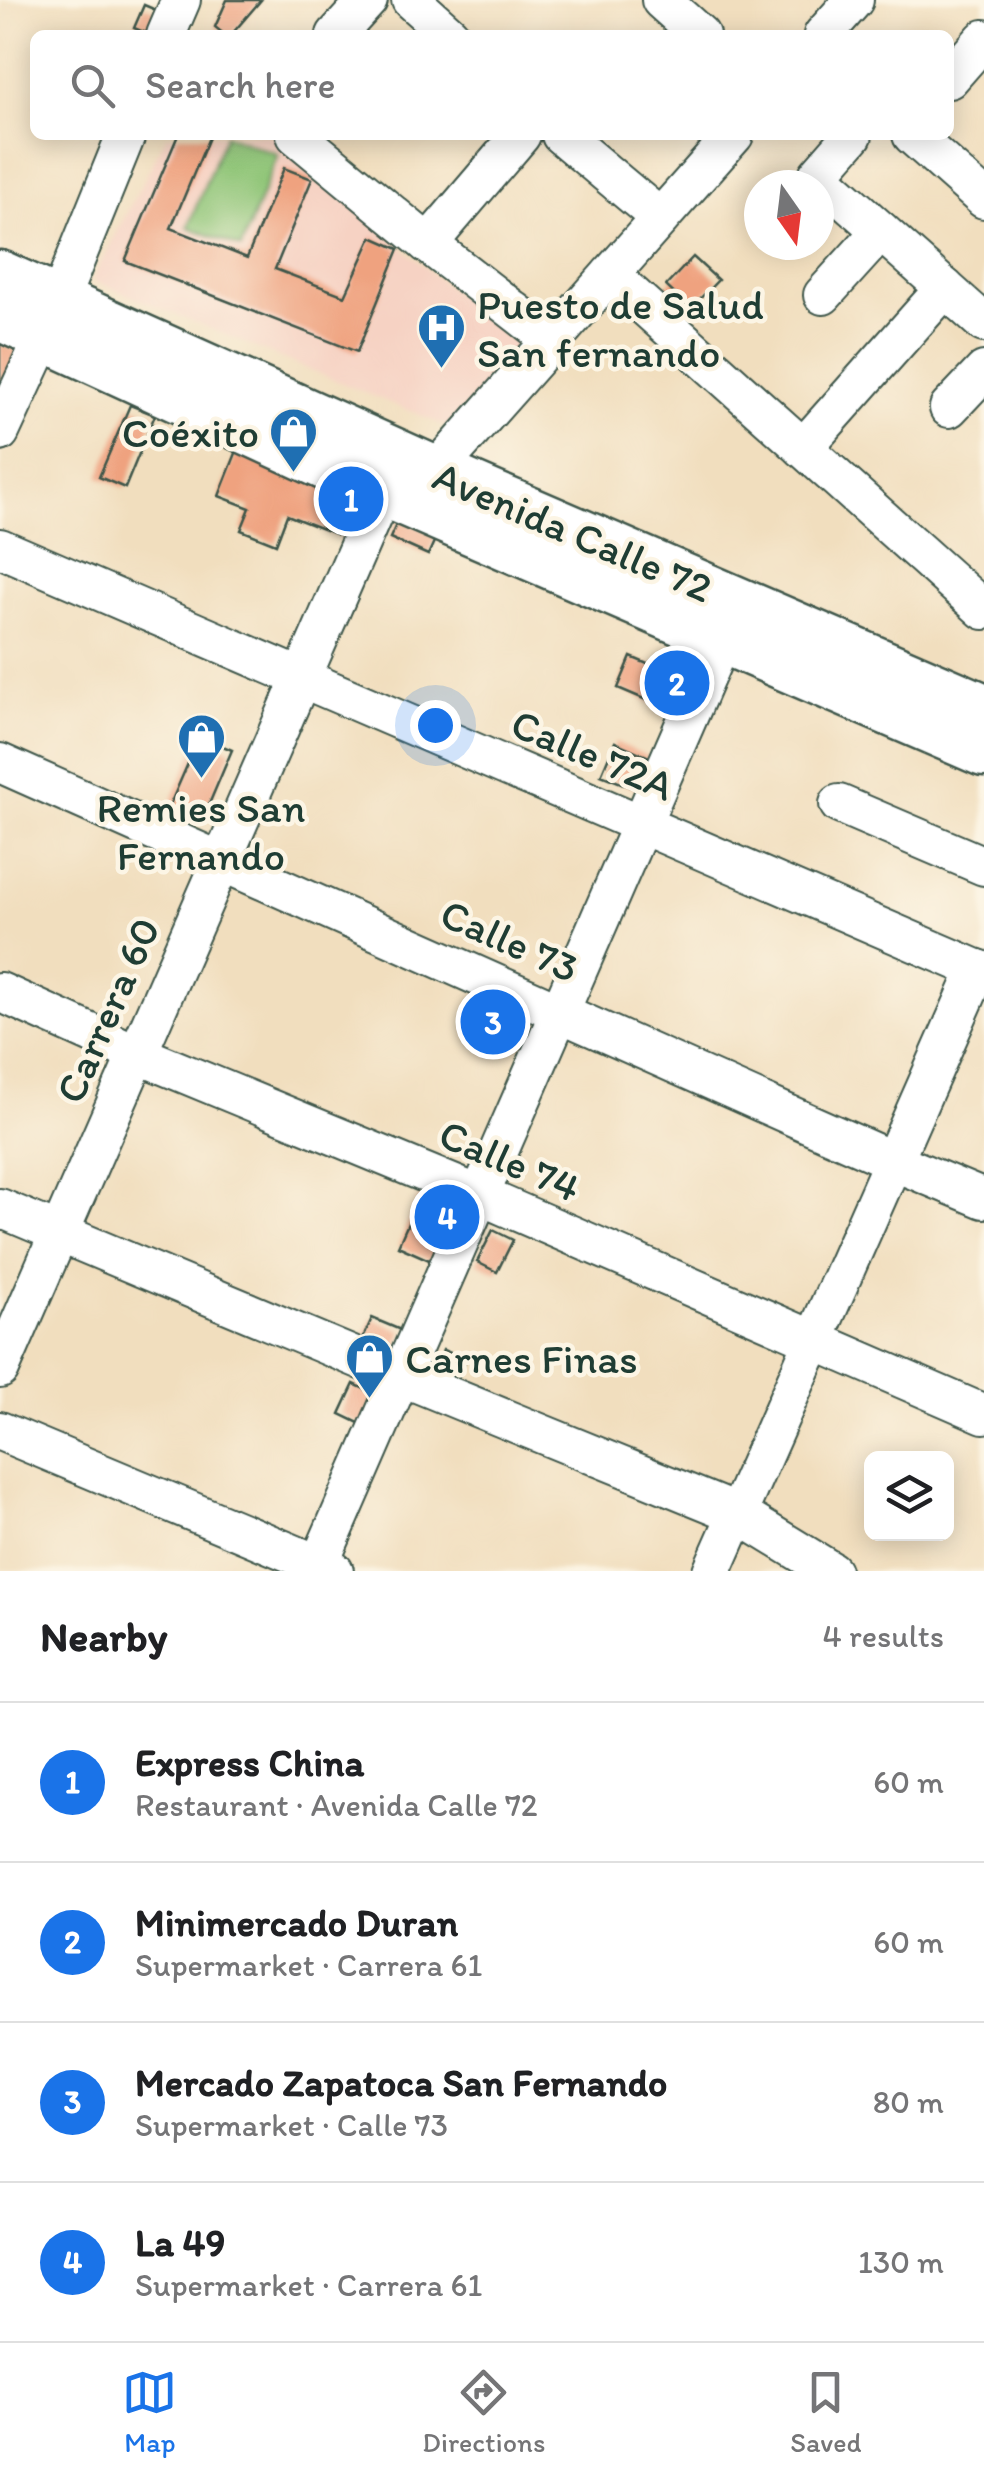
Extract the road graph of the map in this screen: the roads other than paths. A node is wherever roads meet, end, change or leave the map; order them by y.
1 (368, 0) edge
2 (411, 0) edge
3 (661, 0) edge
4 (854, 0) edge
5 (341, 30) edge
6 (444, 30) edge
7 (694, 30) edge
8 (827, 30) edge
9 (984, 39) edge
10 (954, 73) edge
11 (124, 140) edge
12 (302, 140) edge
13 (517, 140) edge
14 (567, 140) edge
15 (730, 140) edge
16 (849, 140) edge
17 (919, 140) edge
18 (978, 182) edge
19 (660, 218) junction
20 (881, 231) junction
21 (428, 244) junction
22 (610, 275) junction
23 (0, 276) edge
24 (945, 288) junction
25 (823, 295) dead end
26 (0, 315) edge
27 (52, 319) junction
28 (984, 323) edge
29 (552, 340) junction
30 (984, 370) edge
31 (949, 408) dead end
32 (0, 432) edge
33 (803, 448) junction
34 (436, 470) junction
35 (383, 490) junction
36 (0, 548) edge
37 (984, 610) edge
38 (722, 639) junction
39 (302, 677) junction
40 (984, 710) edge
41 (984, 751) edge
42 (0, 763) edge
43 (839, 804) dead end
44 (641, 824) junction
45 (221, 862) junction
46 (984, 866) edge
47 (981, 970) edge
48 (0, 992) edge
49 (559, 1011) junction
50 (138, 1054) junction
51 (893, 1161) junction
52 (479, 1195) junction
53 (984, 1200) edge
54 (0, 1208) edge
55 (59, 1234) junction
56 (814, 1340) junction
57 (0, 1369) edge
58 (400, 1376) junction
59 (984, 1414) edge
60 (0, 1431) edge
61 (738, 1514) junction
62 (323, 1569) edge
63 (712, 1571) edge
64 (830, 1571) edge

1 - 5 street
2 - 6 street
3 - 7 street
4 - 8 street
9 - 10 street
11 - 27 street
12 - 21 street
13 - 21 street
14 - 19 street
15 - 19 street
16 - 20 street
17 - 18 street
19 - 22 street
20 - 24 street
20 - 25 street
21 - 29 street
22 - 29 street
22 - 33 street
23 - 27 main road, Avenida Calle 72
24 - 28 street
24 - 33 street
26 - 27 main road, Avenida Calle 72
27 - 32 street
27 - 34 main road, Avenida Calle 72
27 - 35 main road, Avenida Calle 72
29 - 34 street
30 - 31 street
33 - 37 street
34 - 35 street
34 - 40 main road, Avenida Calle 72
35 - 38 main road, Avenida Calle 72
35 - 39 street, Carrera 60
36 - 39 street, Calle 72A
38 - 41 main road, Avenida Calle 72
38 - 44 street
39 - 44 street, Calle 72A
39 - 45 street, Carrera 60
42 - 45 street, Calle 73
43 - 46 street
44 - 47 street, Calle 72A
44 - 49 street
45 - 49 street, Calle 73
45 - 50 street, Carrera 60
47 - 51 street
48 - 50 street, Calle 74
49 - 51 street, Calle 73
49 - 52 street
50 - 52 street, Calle 74
50 - 55 street, Carrera 60
51 - 53 street, Calle 73
51 - 56 street
52 - 56 street, Calle 74
52 - 58 street
54 - 55 street
55 - 57 street, Carrera 60
55 - 58 street
56 - 59 street, Calle 74
56 - 61 street
58 - 61 street
58 - 62 street
60 - 62 street
61 - 63 street
61 - 64 street

